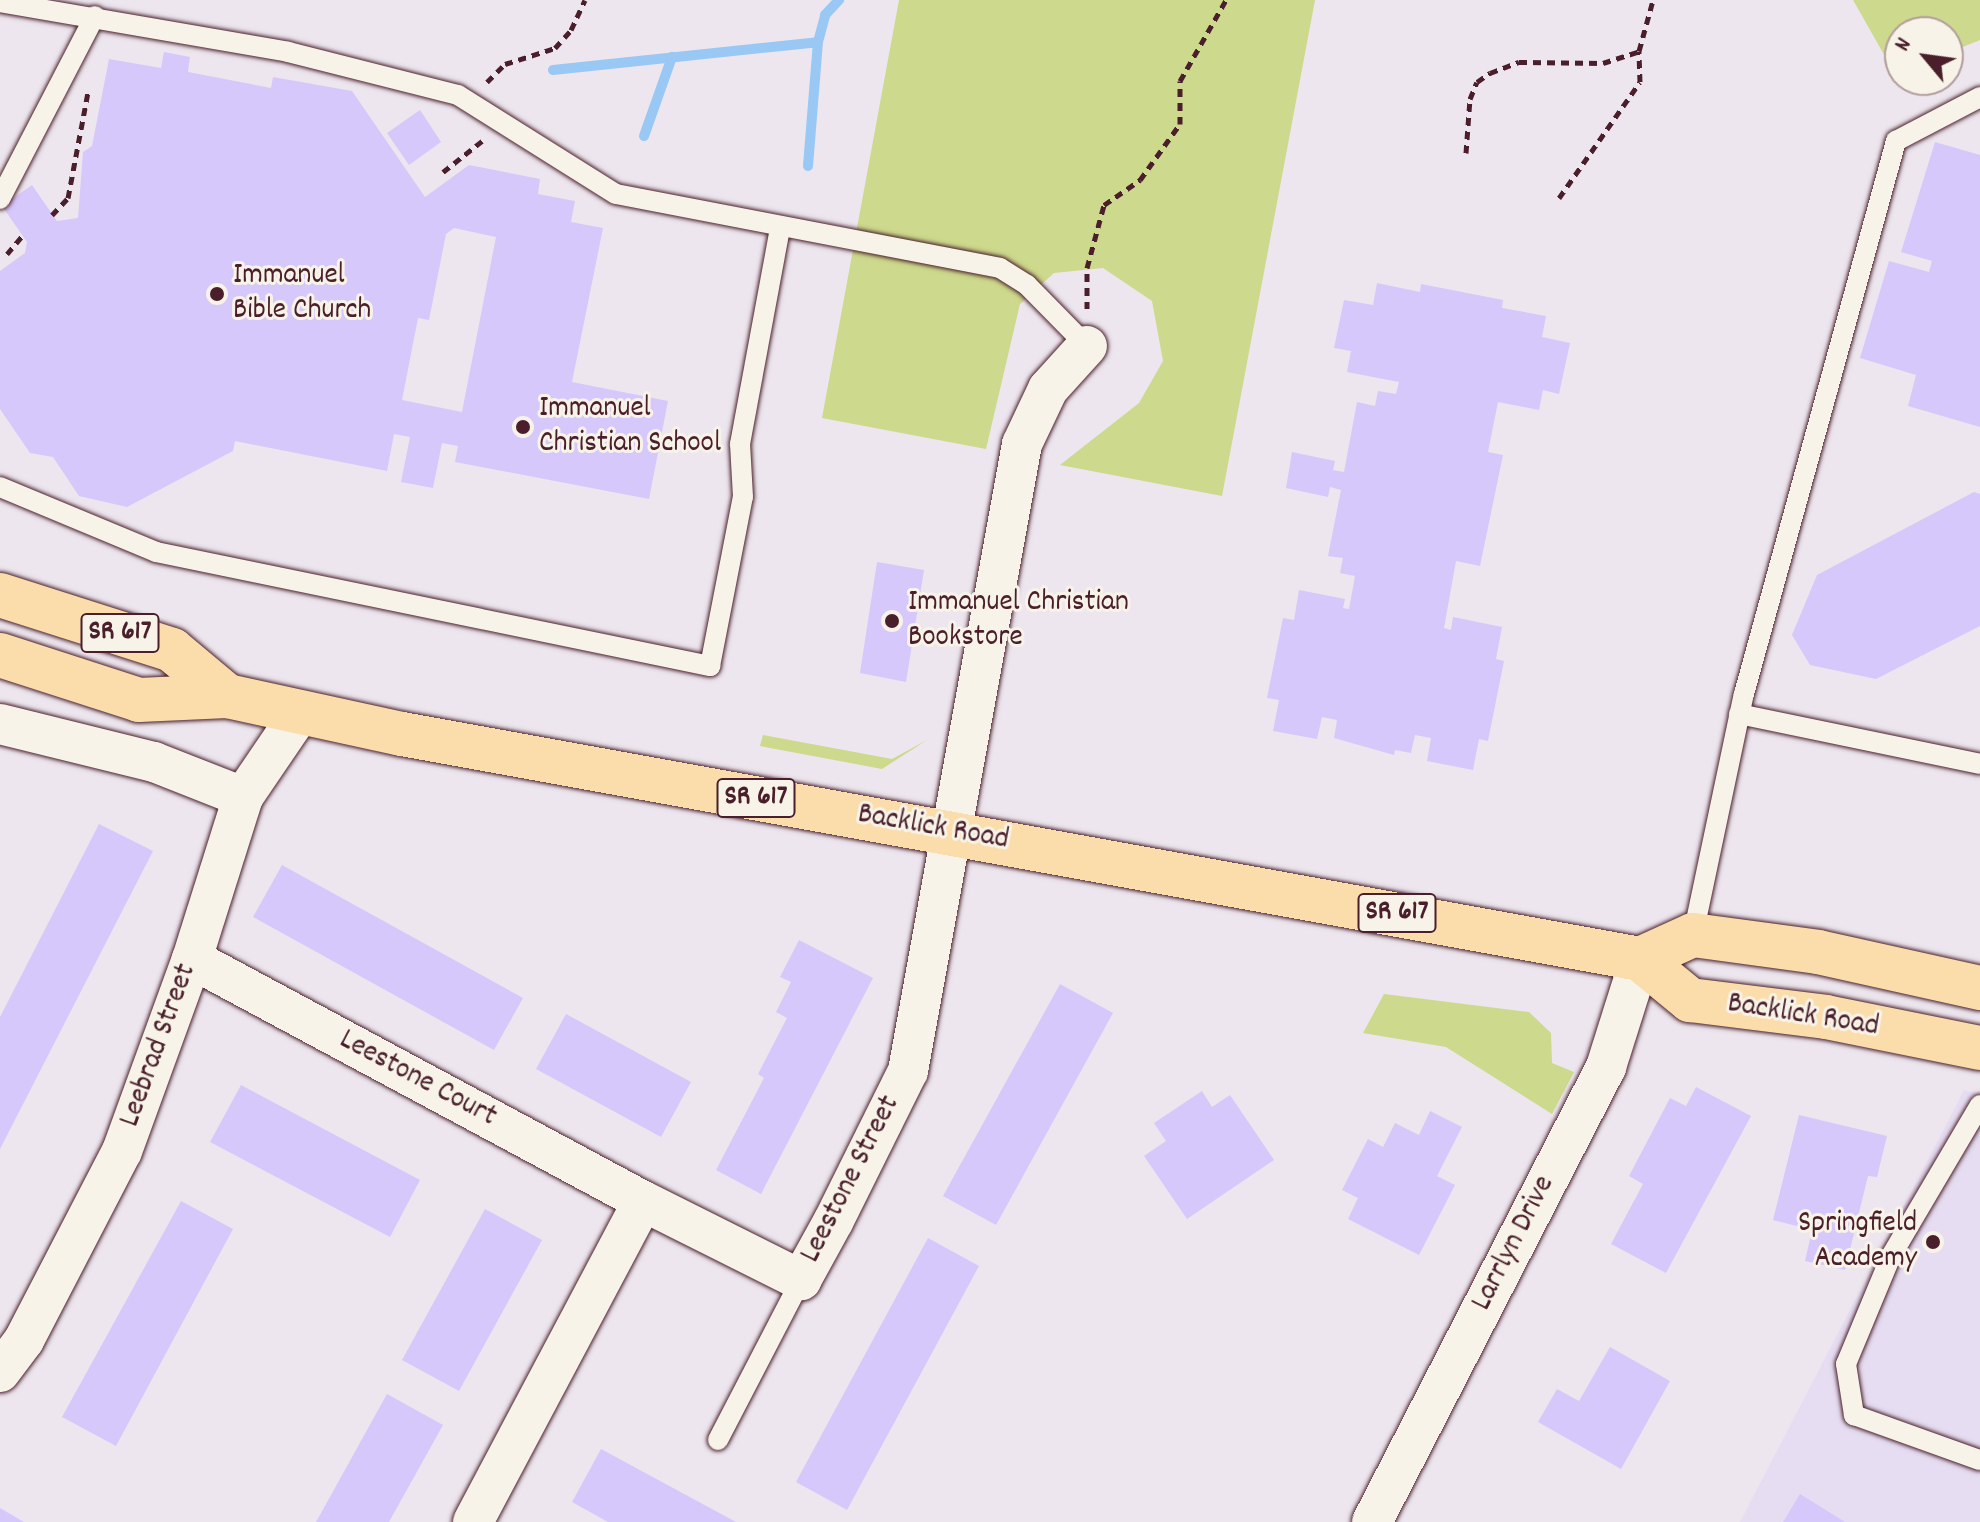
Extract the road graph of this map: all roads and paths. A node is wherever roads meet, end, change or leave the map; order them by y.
1 (1226, 0) edge
2 (1653, 0) edge
3 (585, 1) edge
4 (0, 2) edge
5 (95, 16) junction
6 (1639, 51) junction
7 (90, 81) dead end
8 (1980, 97) edge
9 (472, 104) junction
10 (1466, 153) dead end
11 (443, 172) dead end
12 (1559, 198) dead end
13 (0, 199) edge
14 (52, 215) dead end
15 (780, 228) junction
16 (23, 235) dead end
17 (7, 254) dead end
18 (1087, 346) junction
19 (0, 487) edge
20 (0, 595) edge
21 (0, 655) edge
22 (227, 696) junction
23 (300, 713) junction
24 (1739, 714) junction
25 (0, 724) edge
26 (1980, 764) edge
27 (243, 797) junction
28 (952, 833) junction
29 (1693, 935) junction
30 (192, 959) junction
31 (1640, 959) junction
32 (1980, 988) edge
33 (1980, 1048) edge
34 (1980, 1105) edge
35 (643, 1201) junction
36 (801, 1280) junction
37 (0, 1372) edge
38 (718, 1440) dead end
39 (1980, 1460) edge
40 (473, 1522) edge
41 (1372, 1522) edge

1 - 18 path
2 - 6 path
3 - 9 path
4 - 5 lane
5 - 9 lane
5 - 13 lane
6 - 10 path
6 - 12 path
7 - 14 path
8 - 24 lane
9 - 11 path
9 - 15 lane
15 - 18 lane
15 - 19 lane
16 - 17 path
18 - 28 street, Leestone Street
20 - 22 main road, Backlick Road / SR 617
21 - 22 main road, Backlick Road / SR 617
22 - 23 main road, Backlick Road / SR 617
23 - 27 street, Leebrad Street
23 - 28 main road, Backlick Road / SR 617
24 - 26 lane
24 - 29 lane
25 - 27 street
27 - 30 street, Leebrad Street
28 - 31 main road, Backlick Road / SR 617
28 - 36 street, Leestone Street
29 - 31 main road
29 - 32 main road, Backlick Road
30 - 35 street, Leestone Court
30 - 37 street, Leebrad Street
31 - 33 main road, Backlick Road / SR 617
31 - 41 street, Larrlyn Drive
34 - 39 lane
35 - 36 street, Leestone Street
35 - 40 street
36 - 38 lane

